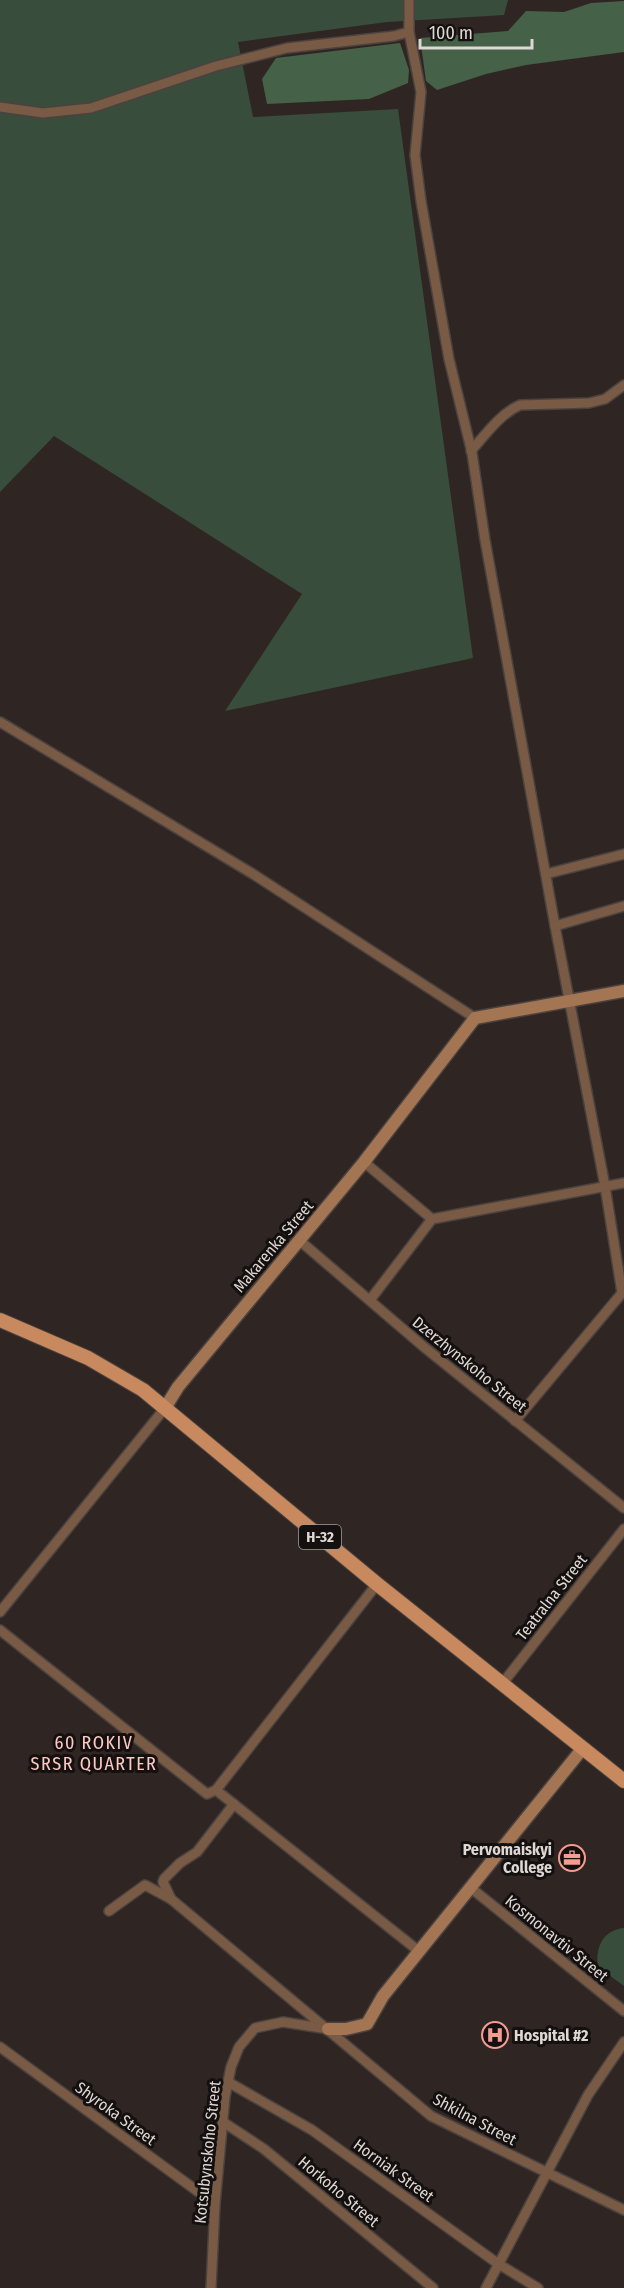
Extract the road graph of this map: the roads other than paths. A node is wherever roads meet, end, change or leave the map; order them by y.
1 (409, 0) edge
2 (409, 32) junction
3 (0, 107) edge
4 (624, 385) edge
5 (471, 451) junction
6 (0, 722) edge
7 (624, 854) edge
8 (546, 874) junction
9 (624, 906) edge
10 (555, 927) junction
11 (624, 991) edge
12 (569, 1001) junction
13 (475, 1018) junction
14 (364, 1162) junction
15 (624, 1183) edge
16 (605, 1186) junction
17 (432, 1219) junction
18 (299, 1240) junction
19 (623, 1294) edge
20 (370, 1300) junction
21 (0, 1320) edge
22 (165, 1408) junction
23 (515, 1421) junction
24 (624, 1508) edge
25 (624, 1529) edge
26 (377, 1584) junction
27 (0, 1612) edge
28 (0, 1630) edge
29 (502, 1684) junction
30 (583, 1748) junction
31 (624, 1781) edge
32 (216, 1790) junction
33 (234, 1804) junction
34 (471, 1888) junction
35 (171, 1899) junction
36 (110, 1911) dead end
37 (420, 1952) junction
38 (624, 2011) edge
39 (328, 2029) junction
40 (624, 2042) edge
41 (0, 2047) edge
42 (228, 2082) junction
43 (223, 2122) junction
44 (546, 2172) junction
45 (215, 2204) junction
46 (624, 2210) edge
47 (497, 2264) junction
48 (211, 2288) edge
49 (433, 2288) edge
50 (486, 2288) edge
51 (538, 2288) edge

1 - 2 street
2 - 3 street
2 - 5 street
4 - 5 street
5 - 8 street
6 - 13 street
7 - 8 street
8 - 10 street
9 - 10 street
10 - 12 street
11 - 12 street
12 - 13 street
12 - 16 street
13 - 14 street, Makarenka Street
14 - 17 street
14 - 18 street, Makarenka Street
15 - 16 street
16 - 17 street
16 - 19 street
17 - 20 street
18 - 20 street, Dzerzhynskoho Street
18 - 22 street, Makarenka Street
19 - 23 street
20 - 23 street, Dzerzhynskoho Street
21 - 22 main road, Н-32
22 - 26 main road, Н-32
22 - 27 street, Makarenka Street
23 - 24 street, Dzerzhynskoho Street
25 - 29 street, Teatralna Street
26 - 29 main road, Н-32
26 - 32 street
28 - 32 street
29 - 30 main road, Н-32
30 - 31 main road, Н-32
30 - 34 street
32 - 33 street
33 - 35 street
33 - 37 street
34 - 37 street
34 - 38 street, Kosmonavtiv Street
35 - 36 street, Shkilna Street
35 - 39 street, Shkilna Street
37 - 39 street
39 - 42 street, Kotsubynskoho Street
39 - 44 street, Shkilna Street
40 - 44 street
41 - 45 street, Shyroka Street
42 - 43 street, Kotsubynskoho Street
42 - 47 street, Horniak Street
43 - 45 street, Kotsubynskoho Street
43 - 49 street, Horkoho Street
44 - 46 street, Shkilna Street
44 - 47 street
45 - 48 street, Kotsubynskoho Street
47 - 50 street
47 - 51 street, Horniak Street

